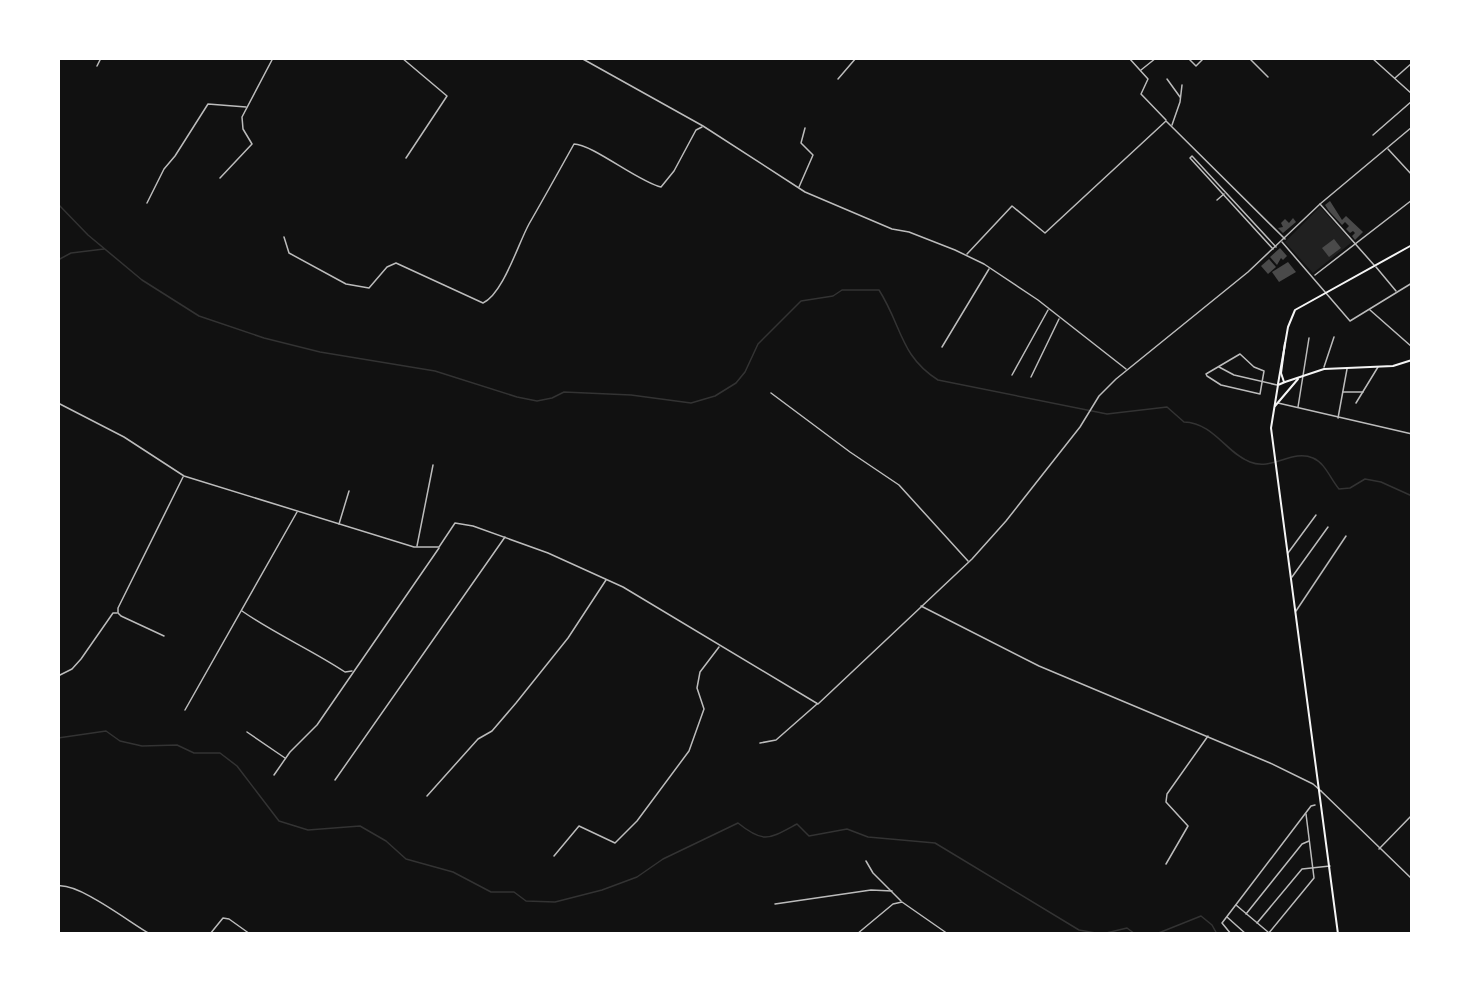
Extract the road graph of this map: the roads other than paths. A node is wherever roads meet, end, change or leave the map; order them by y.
1 (101, 58) edge
2 (273, 58) edge
3 (402, 58) edge
4 (582, 58) edge
5 (856, 58) edge
6 (1129, 58) edge
7 (1156, 58) edge
8 (1188, 58) edge
9 (1204, 58) edge
10 (1249, 58) edge
11 (1372, 58) edge
12 (1412, 63) edge
13 (97, 66) dead end
14 (1141, 71) junction
15 (1268, 77) dead end
16 (1394, 78) junction
17 (838, 79) dead end
18 (1167, 79) dead end
19 (1182, 85) dead end
20 (1412, 94) edge
21 (1181, 98) junction
22 (1412, 101) edge
23 (246, 107) junction
24 (1166, 121) junction
25 (702, 126) junction
26 (1173, 126) junction
27 (1412, 127) edge
28 (805, 128) dead end
29 (1372, 135) dead end
30 (1387, 148) junction
31 (406, 158) dead end
32 (1412, 174) edge
33 (220, 178) dead end
34 (799, 188) junction
35 (1225, 192) junction
36 (1217, 200) dead end
37 (1412, 200) edge
38 (147, 203) dead end
39 (1320, 204) junction
40 (284, 237) dead end
41 (1285, 239) junction
42 (1282, 242) junction
43 (1355, 243) junction
44 (1412, 245) edge
45 (1276, 247) junction
46 (1274, 249) junction
47 (966, 255) junction
48 (1375, 266) junction
49 (990, 268) junction
50 (1313, 276) junction
51 (1412, 283) edge
52 (1326, 292) junction
53 (1397, 292) junction
54 (1048, 309) junction
55 (1369, 310) junction
56 (1059, 318) junction
57 (1334, 337) dead end
58 (1309, 338) dead end
59 (1285, 342) junction
60 (942, 347) dead end
61 (1412, 347) edge
62 (1412, 360) edge
63 (1219, 367) junction
64 (1378, 367) junction
65 (1347, 368) junction
66 (1127, 369) junction
67 (1324, 369) junction
68 (1012, 375) dead end
69 (1304, 375) junction
70 (1030, 377) dead end
71 (1299, 378) junction
72 (1262, 381) junction
73 (1285, 382) junction
74 (1278, 386) junction
75 (1287, 389) junction
76 (1343, 392) junction
77 (1364, 392) junction
78 (771, 393) dead end
79 (58, 403) edge
80 (1276, 404) junction
81 (1356, 404) dead end
82 (1298, 407) junction
83 (1338, 418) junction
84 (1412, 434) edge
85 (434, 465) dead end
86 (184, 476) junction
87 (349, 491) dead end
88 (297, 512) junction
89 (1316, 515) dead end
90 (339, 524) junction
91 (1328, 527) dead end
92 (1346, 536) dead end
93 (505, 537) junction
94 (416, 547) junction
95 (439, 547) junction
96 (1288, 553) junction
97 (969, 562) junction
98 (1291, 578) junction
99 (606, 579) junction
100 (921, 606) junction
101 (241, 610) junction
102 (1296, 611) junction
103 (118, 613) junction
104 (164, 636) dead end
105 (720, 646) junction
106 (353, 671) junction
107 (58, 676) edge
108 (818, 704) junction
109 (185, 710) dead end
110 (247, 732) dead end
111 (1208, 736) junction
112 (760, 743) dead end
113 (286, 758) junction
114 (274, 775) dead end
115 (334, 780) dead end
116 (1321, 791) junction
117 (427, 796) dead end
118 (1315, 806) dead end
119 (1306, 813) junction
120 (1412, 815) edge
121 (1310, 841) junction
122 (1379, 849) junction
123 (554, 856) dead end
124 (866, 861) dead end
125 (1166, 864) dead end
126 (1330, 866) junction
127 (1313, 868) junction
128 (1412, 879) edge
129 (58, 886) edge
130 (892, 891) junction
131 (902, 902) junction
132 (775, 904) dead end
133 (1236, 905) junction
134 (1246, 914) junction
135 (1227, 917) junction
136 (1257, 923) junction
137 (150, 933) edge
138 (210, 933) edge
139 (250, 933) edge
140 (856, 933) edge
141 (948, 933) edge
142 (1231, 933) edge
143 (1246, 933) edge
144 (1269, 933) edge
145 (1338, 933) edge

1 - 13 street
2 - 23 street
3 - 31 street
4 - 25 street
5 - 17 street
6 - 14 street
7 - 14 street
8 - 9 street
10 - 15 street
11 - 16 street
12 - 16 street
14 - 24 street
16 - 20 street
18 - 21 street
19 - 21 street
21 - 26 street
22 - 29 street
23 - 33 street
23 - 38 street
24 - 26 street
24 - 47 street
25 - 34 street
25 - 40 street
26 - 41 street
27 - 30 street
28 - 34 street
30 - 32 street
30 - 39 street
34 - 47 street
35 - 35 street
35 - 36 street
35 - 45 street
35 - 46 street
37 - 43 street
39 - 41 street
39 - 43 street
41 - 42 street
42 - 45 street
42 - 50 street
43 - 48 street
43 - 50 street
44 - 48 main road
45 - 46 street
46 - 66 street
47 - 49 street
48 - 52 main road
48 - 53 street
49 - 54 street
49 - 60 street
50 - 52 street
51 - 53 street
52 - 55 street
52 - 59 main road
53 - 55 street
54 - 56 street
54 - 68 street
55 - 61 street
56 - 66 street
56 - 70 street
57 - 67 street
58 - 69 street
59 - 73 main road
59 - 74 main road
62 - 64 main road
63 - 72 street
63 - 72 street
63 - 72 street
64 - 65 main road
64 - 77 street
65 - 67 main road
65 - 76 street
66 - 97 street
67 - 69 main road
69 - 71 main road
69 - 82 street
71 - 73 main road
71 - 75 main road
72 - 74 street
73 - 74 main road
73 - 75 main road
74 - 75 main road
74 - 80 main road
75 - 80 main road
76 - 77 street
76 - 83 street
77 - 81 street
78 - 97 street
79 - 86 street
80 - 82 street
80 - 96 main road
82 - 83 street
83 - 84 street
85 - 94 street
86 - 88 street
86 - 103 street
87 - 90 street
88 - 90 street
88 - 101 street
89 - 96 street
90 - 94 street
91 - 98 street
92 - 102 street
93 - 95 street
93 - 99 street
93 - 115 street
94 - 95 street
95 - 106 street
96 - 98 main road
97 - 100 street
98 - 102 main road
99 - 105 street
99 - 117 street
100 - 108 street
100 - 111 street
101 - 106 street
101 - 109 street
102 - 116 main road
103 - 104 street
103 - 107 street
105 - 108 street
105 - 123 street
106 - 113 street
108 - 112 street
110 - 113 street
111 - 116 street
111 - 125 street
113 - 114 street
116 - 122 street
116 - 126 main road
118 - 119 street
119 - 121 street
119 - 133 street
120 - 122 street
121 - 127 street
121 - 134 street
122 - 128 street
124 - 130 street
126 - 127 street
126 - 145 main road
127 - 136 street
127 - 144 street
129 - 137 street
130 - 131 street
130 - 132 street
131 - 140 street
131 - 141 street
133 - 134 street
133 - 135 street
134 - 136 street
135 - 142 street
135 - 143 street
136 - 144 street
138 - 139 street

